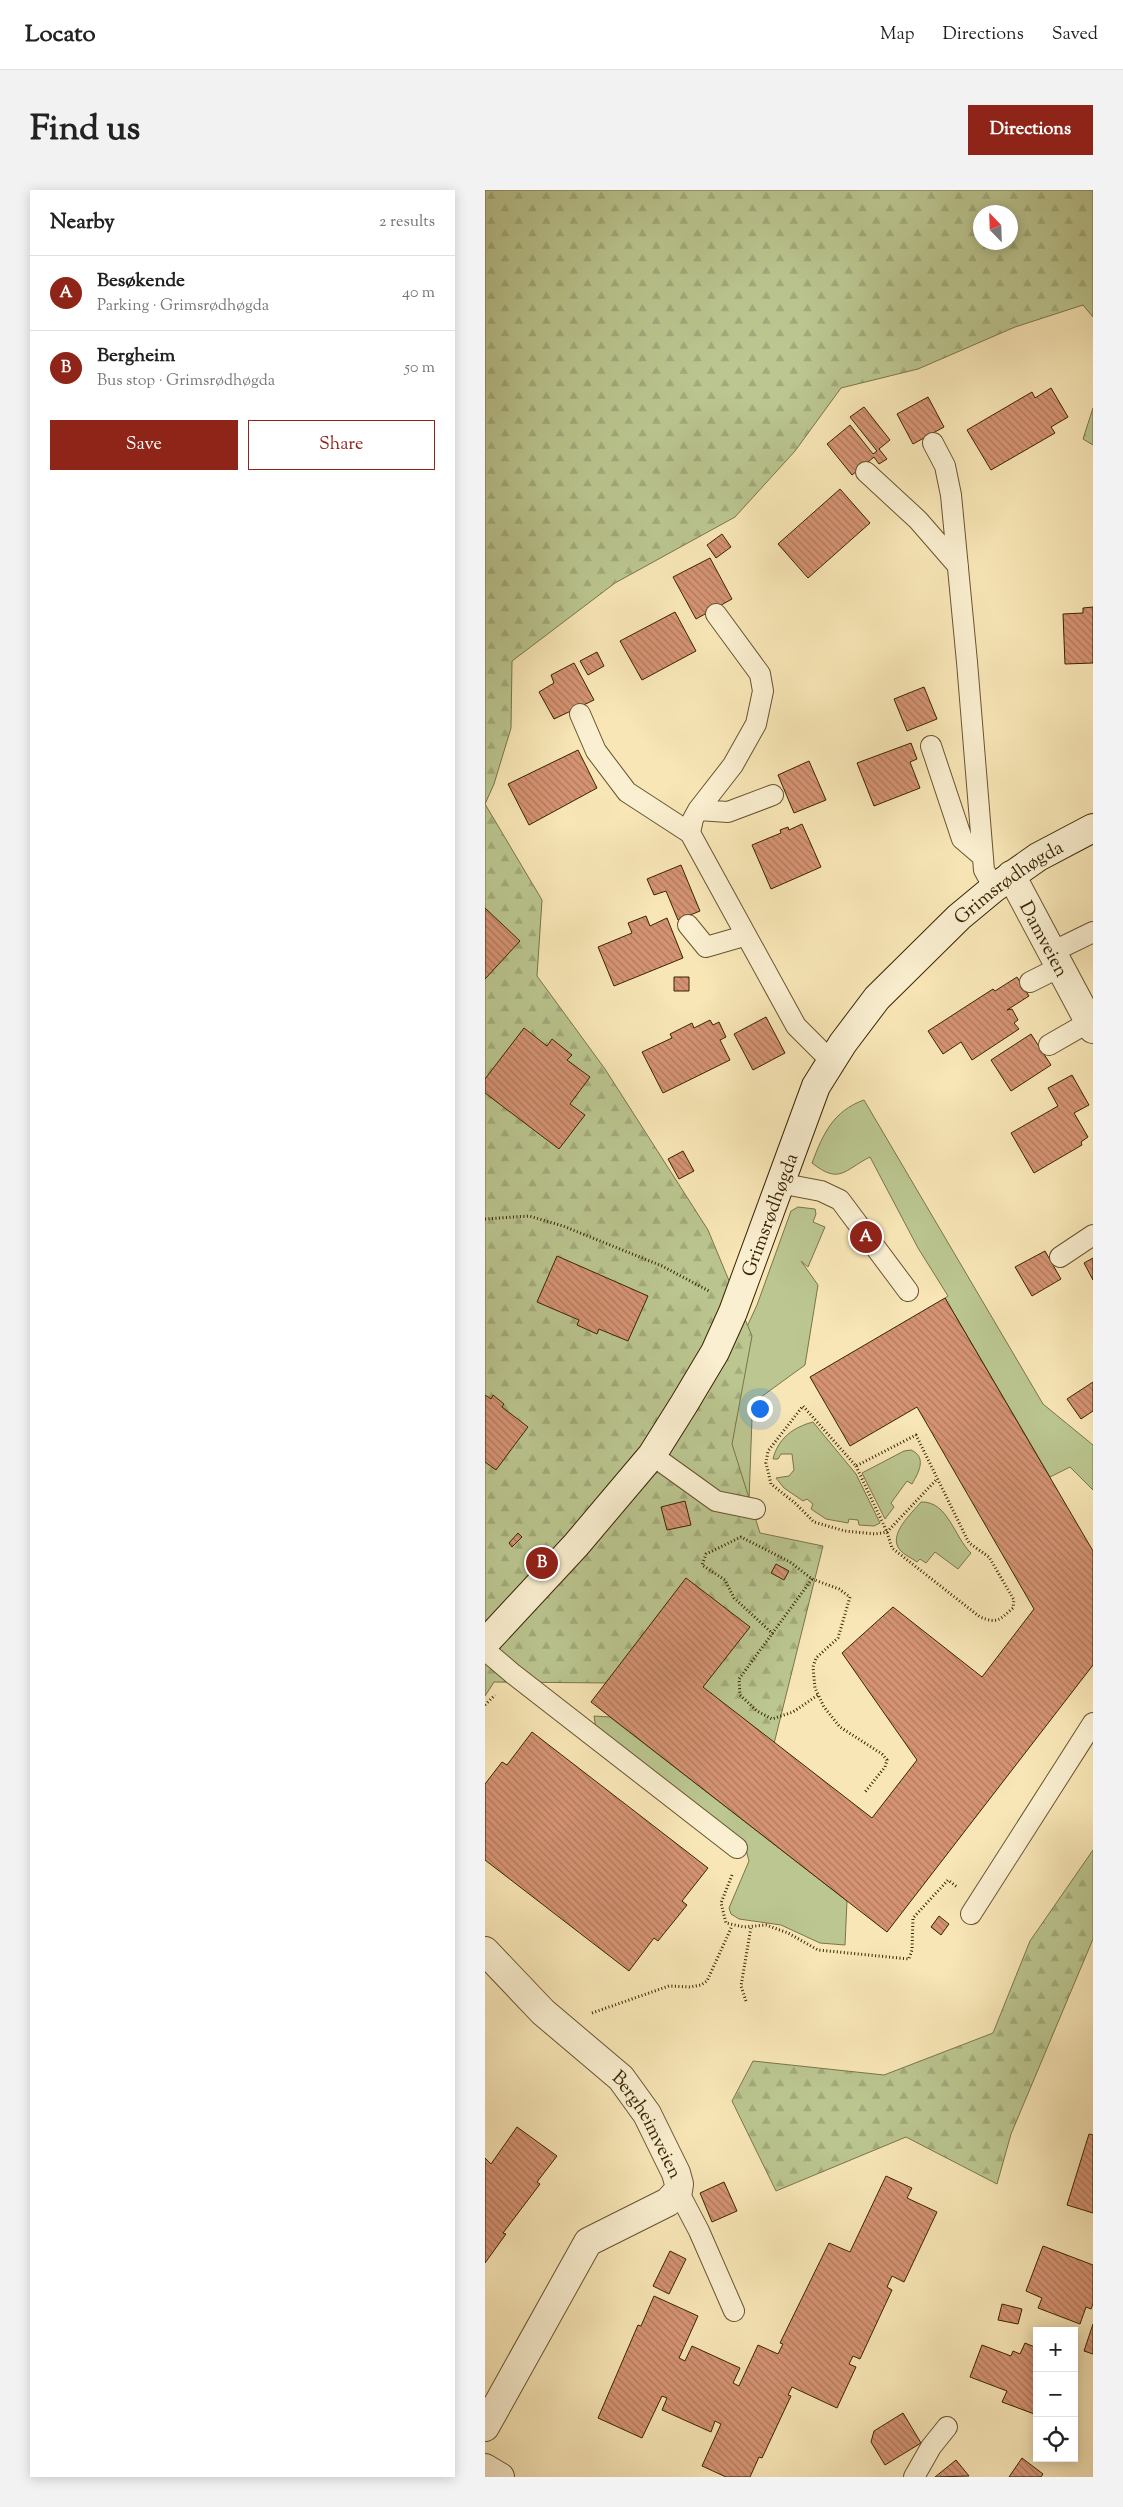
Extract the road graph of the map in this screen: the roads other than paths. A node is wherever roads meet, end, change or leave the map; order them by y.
1 (933, 443) dead end
2 (866, 472) dead end
3 (958, 566) junction
4 (716, 614) dead end
5 (580, 714) dead end
6 (931, 746) dead end
7 (773, 795) dead end
8 (698, 810) junction
9 (1093, 828) edge
10 (690, 834) junction
11 (983, 857) junction
12 (1003, 881) junction
13 (688, 926) dead end
14 (1093, 932) edge
15 (744, 936) junction
16 (1056, 960) junction
17 (1030, 982) dead end
18 (1091, 1026) edge
19 (1049, 1045) dead end
20 (832, 1062) junction
21 (779, 1182) junction
22 (1093, 1234) edge
23 (1060, 1257) dead end
24 (908, 1291) dead end
25 (651, 1455) junction
26 (755, 1509) dead end
27 (485, 1643) edge
28 (485, 1650) edge
29 (1093, 1723) edge
30 (737, 1848) road end
31 (974, 1908) road end
32 (485, 1951) edge
33 (678, 2191) junction
34 (734, 2311) dead end
35 (485, 2427) edge
36 (947, 2427) dead end
37 (485, 2468) edge
38 (500, 2477) edge
39 (914, 2477) edge

1 - 3 lane
2 - 3 lane
3 - 11 lane
4 - 8 lane
5 - 10 lane
6 - 11 lane
7 - 8 lane
8 - 10 lane
9 - 12 main road, Grimsrødhøgda
10 - 15 lane
11 - 12 lane
12 - 16 main road, Damveien
12 - 20 main road, Grimsrødhøgda
13 - 15 lane
14 - 16 lane
15 - 20 lane
16 - 17 lane
16 - 18 main road, Damveien
18 - 19 lane
20 - 21 main road, Grimsrødhøgda
21 - 24 lane
21 - 25 main road, Grimsrødhøgda
22 - 23 lane
25 - 26 lane
25 - 27 main road, Grimsrødhøgda
28 - 30 lane
29 - 31 lane
32 - 33 main road, Bergheimveien
33 - 34 lane
33 - 35 main road, Bergheimveien
36 - 39 lane
37 - 38 main road

